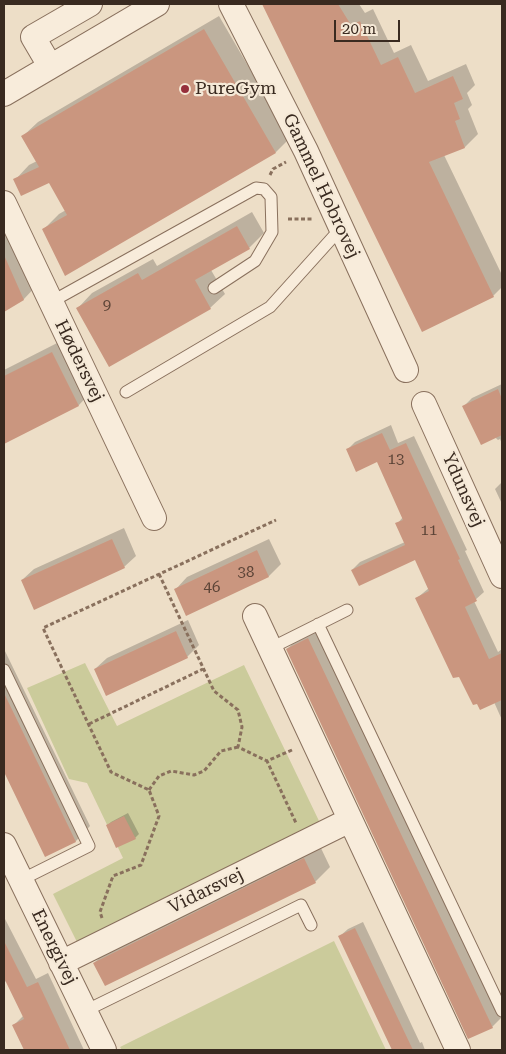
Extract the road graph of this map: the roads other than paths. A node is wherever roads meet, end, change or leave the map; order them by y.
1 (90, 4) edge
2 (157, 4) edge
3 (231, 4) edge
4 (50, 66) junction
5 (4, 94) edge
6 (4, 203) edge
7 (340, 223) junction
8 (214, 288) dead end
9 (51, 302) junction
10 (406, 370) dead end
11 (126, 392) dead end
12 (424, 404) dead end
13 (154, 518) dead end
14 (502, 576) edge
15 (347, 610) dead end
16 (255, 616) dead end
17 (318, 624) junction
18 (271, 648) junction
19 (4, 670) edge
20 (350, 820) junction
21 (4, 845) edge
22 (21, 880) junction
23 (311, 926) dead end
24 (61, 963) junction
25 (502, 1010) edge
26 (85, 1011) junction
27 (104, 1050) edge
28 (458, 1050) edge

1 - 4 street
2 - 4 street
3 - 7 street, Gammel Hobrovej
4 - 5 street
6 - 9 street, Hødersvej
7 - 10 street, Gammel Hobrovej
7 - 11 lane
8 - 9 lane
9 - 13 street, Hødersvej
12 - 14 street, Ydunsvej
15 - 17 lane
16 - 18 street
17 - 18 lane
17 - 25 lane
18 - 20 street
19 - 22 lane
20 - 24 street, Vidarsvej
20 - 28 street
21 - 22 street, Energivej
22 - 24 street, Energivej
23 - 26 lane
24 - 26 street, Energivej
26 - 27 street, Energivej

